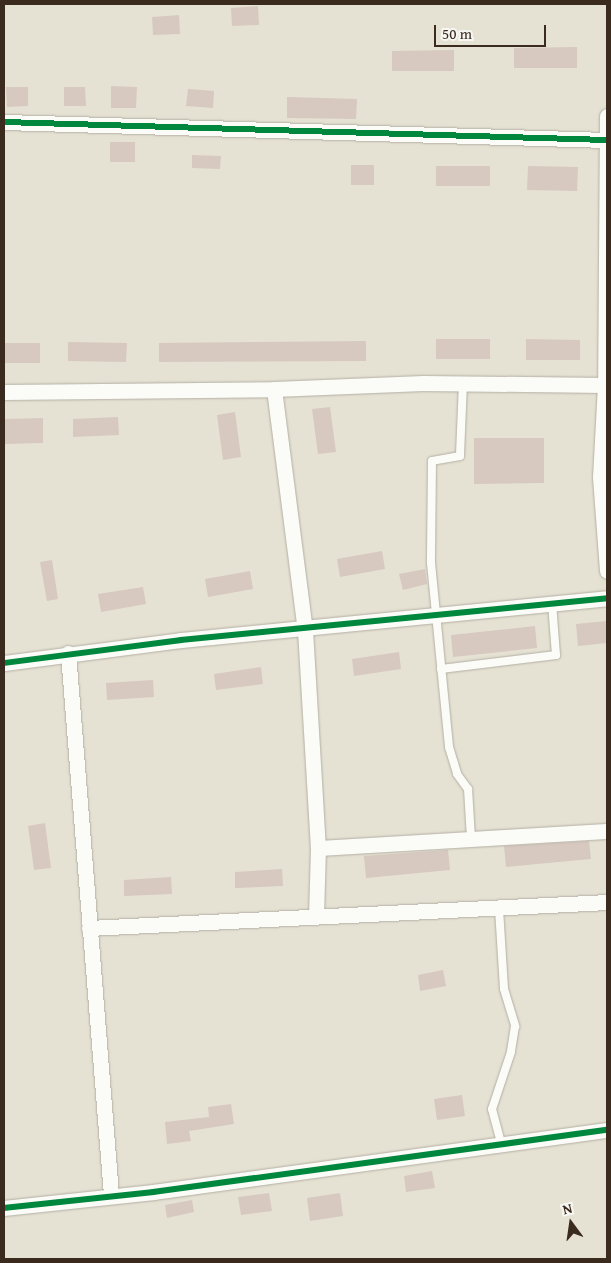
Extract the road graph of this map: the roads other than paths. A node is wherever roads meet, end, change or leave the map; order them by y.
1 (607, 116) edge
2 (4, 122) edge
3 (607, 140) edge
4 (607, 238) edge
5 (463, 383) junction
6 (605, 385) junction
7 (274, 389) junction
8 (4, 392) edge
9 (605, 404) edge
10 (607, 572) edge
11 (607, 598) edge
12 (552, 603) junction
13 (437, 614) junction
14 (305, 630) junction
15 (68, 653) junction
16 (4, 663) edge
17 (441, 669) junction
18 (607, 831) edge
19 (472, 838) junction
20 (318, 848) junction
21 (607, 902) edge
22 (500, 908) junction
23 (316, 916) junction
24 (89, 928) junction
25 (607, 1130) edge
26 (502, 1146) junction
27 (111, 1195) junction
28 (4, 1208) edge

1 - 3 street
2 - 3 street
3 - 4 street
4 - 6 street
5 - 6 street
5 - 7 street
5 - 13 lane
6 - 9 street
7 - 8 street
7 - 14 street
9 - 10 street
11 - 12 street
12 - 13 street
12 - 17 lane
13 - 14 street
13 - 17 lane
14 - 15 street
14 - 20 street
15 - 16 street
15 - 24 street
17 - 19 lane
18 - 19 street
19 - 20 street
20 - 23 street
21 - 22 street
22 - 23 street
22 - 26 lane
23 - 24 street
24 - 27 street
25 - 26 street
26 - 27 street
27 - 28 street

